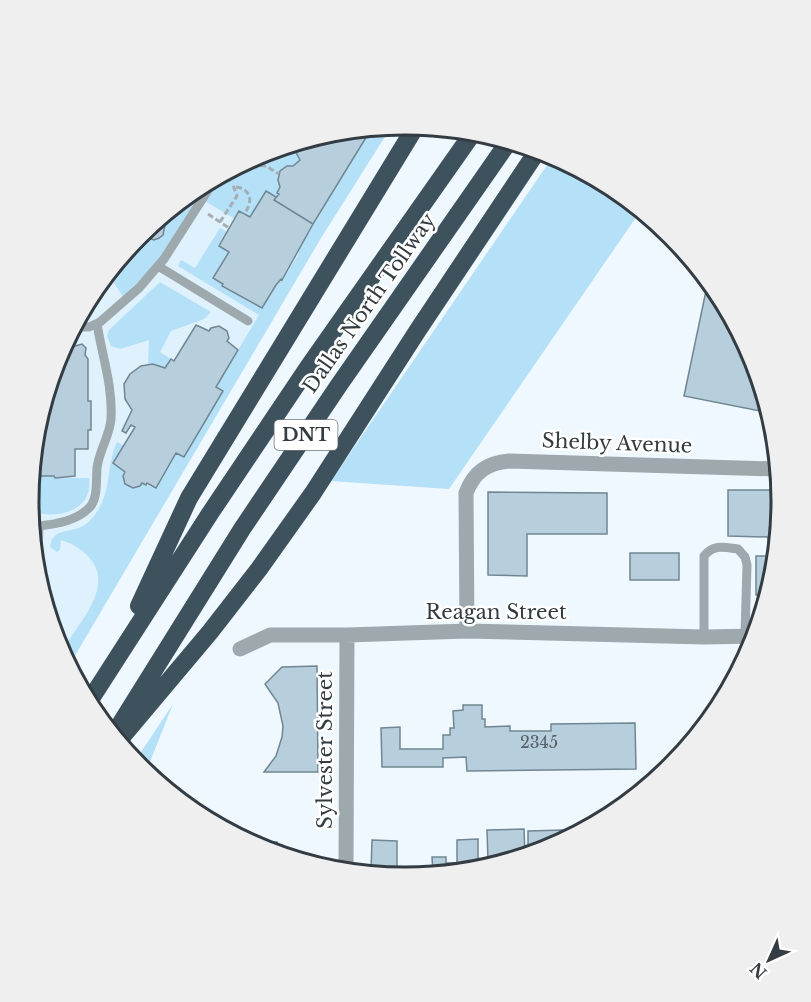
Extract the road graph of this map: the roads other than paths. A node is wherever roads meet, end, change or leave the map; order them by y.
1 (411, 134) edge
2 (468, 140) edge
3 (504, 148) edge
4 (533, 157) edge
5 (205, 194) edge
6 (158, 266) junction
7 (248, 321) dead end
8 (97, 324) junction
9 (84, 326) edge
10 (770, 469) edge
11 (40, 525) edge
12 (750, 627) edge
13 (467, 631) junction
14 (347, 635) junction
15 (746, 635) edge
16 (704, 636) junction
17 (240, 649) dead end
18 (111, 665) junction
19 (94, 694) edge
20 (119, 729) edge
21 (124, 735) edge
22 (346, 862) edge

1 - 18 highway
2 - 18 highway, Dallas North Tollway / DNT
3 - 20 highway, Dallas North Tollway / DNT
4 - 21 highway
5 - 6 lane
6 - 7 lane
6 - 8 lane
8 - 9 lane
8 - 11 lane
10 - 13 street, Shelby Avenue
12 - 16 lane
13 - 14 street, Reagan Street
13 - 16 street, Reagan Street
14 - 17 street, Reagan Street
14 - 22 street, Sylvester Street
15 - 16 street, Reagan Street
18 - 19 highway, Dallas North Tollway / DNT

